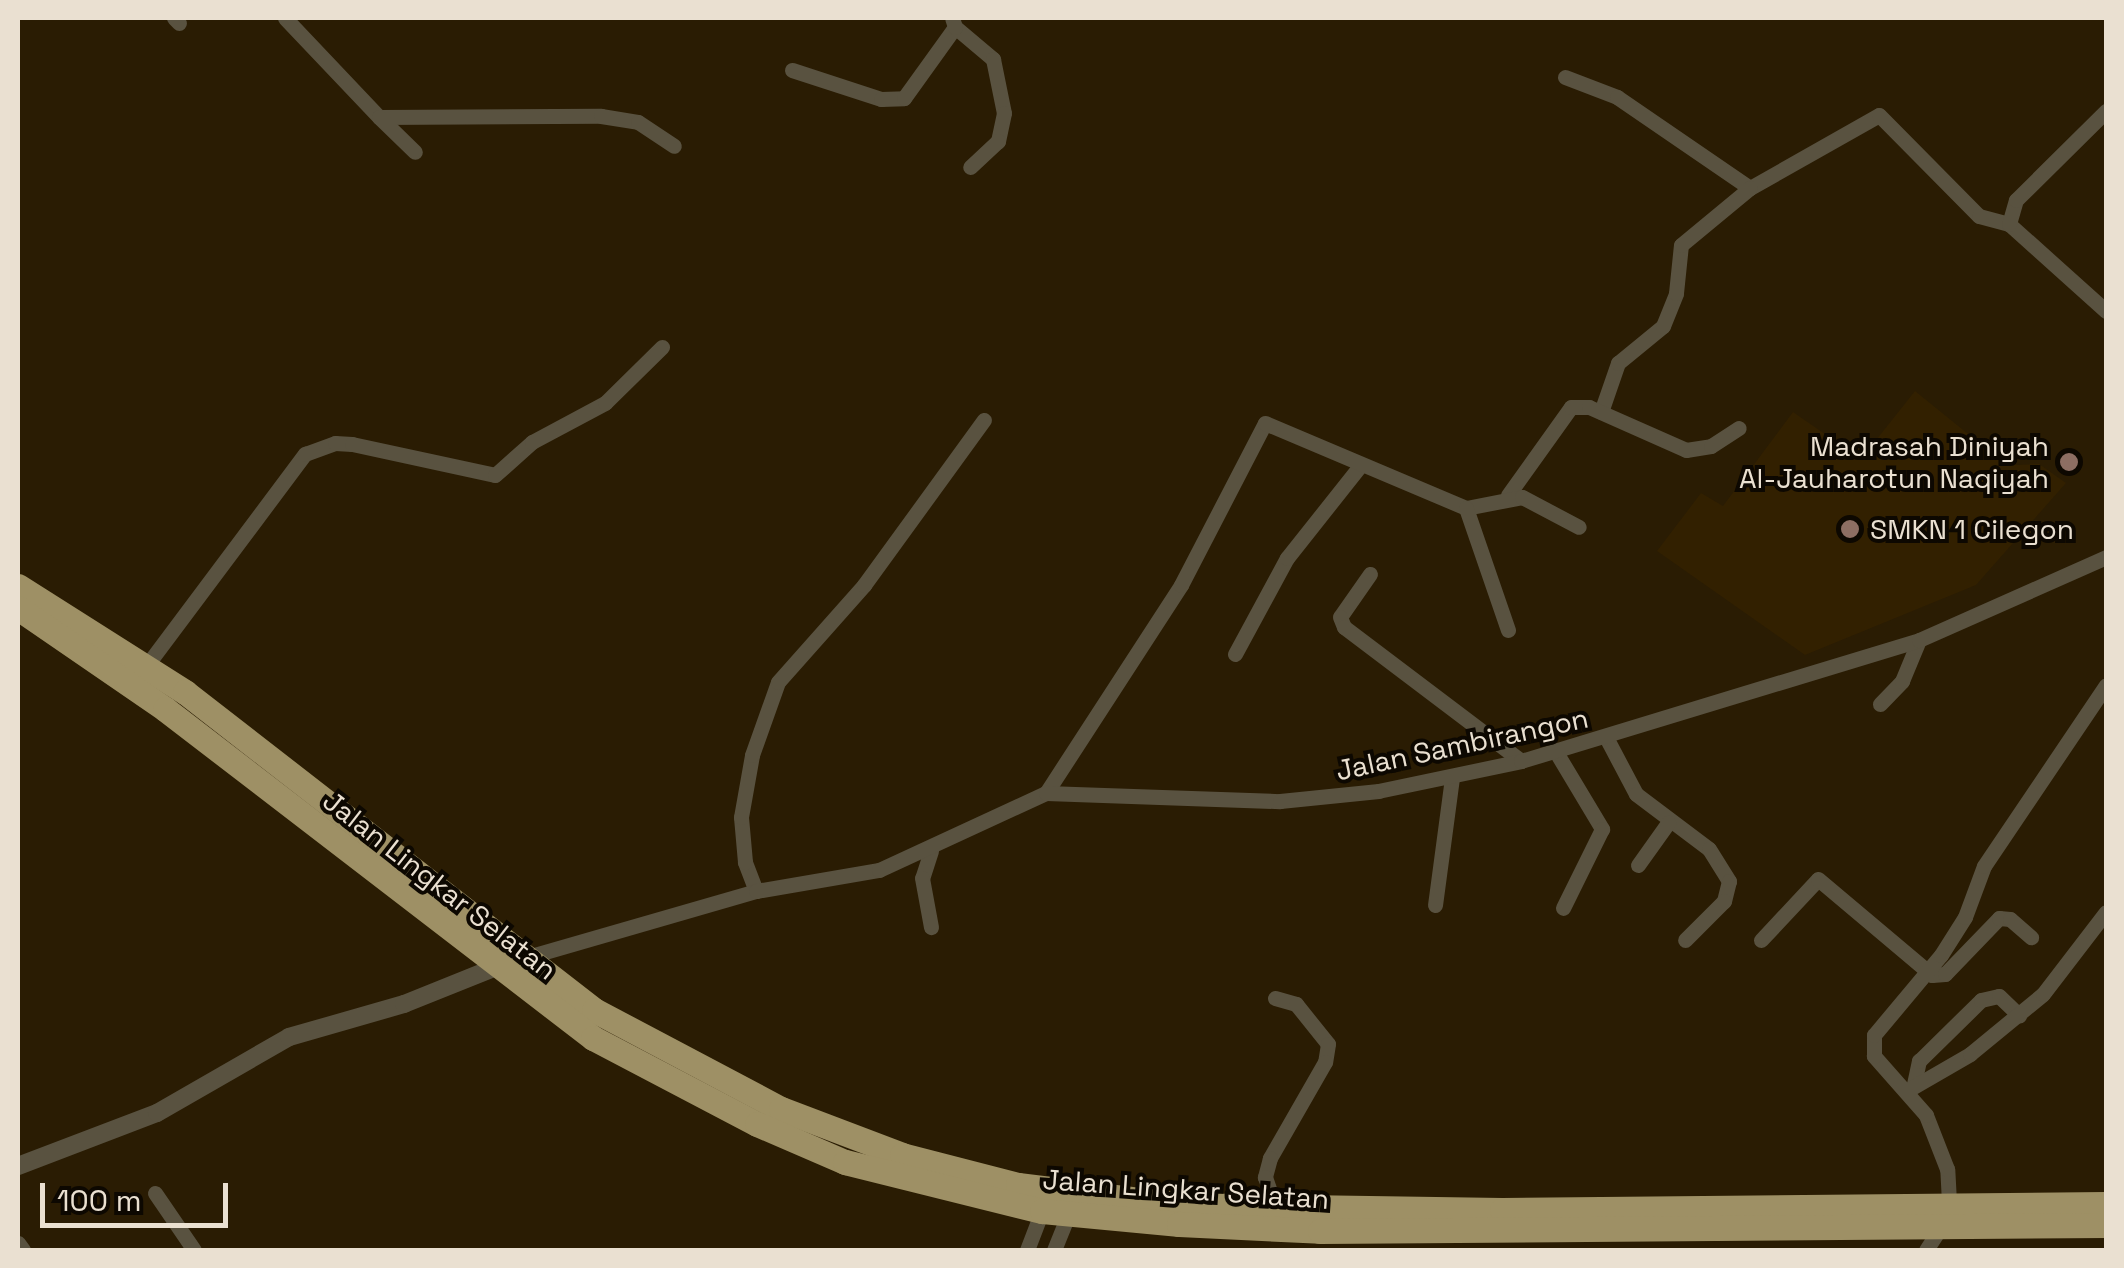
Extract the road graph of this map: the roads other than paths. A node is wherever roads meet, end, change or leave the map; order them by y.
1 (286, 18) edge
2 (954, 22) edge
3 (792, 70) dead end
4 (1565, 77) dead end
5 (2106, 111) edge
6 (379, 117) junction
7 (674, 146) dead end
8 (414, 152) dead end
9 (970, 166) dead end
10 (1750, 188) junction
11 (2009, 224) junction
12 (2106, 311) edge
13 (662, 347) dead end
14 (1602, 412) junction
15 (984, 420) dead end
16 (1739, 428) dead end
17 (1359, 467) junction
18 (1508, 495) junction
19 (1466, 508) junction
20 (1578, 527) dead end
21 (2106, 556) edge
22 (1370, 574) dead end
23 (18, 586) edge
24 (18, 608) edge
25 (1508, 630) dead end
26 (1919, 640) junction
27 (1235, 654) dead end
28 (147, 666) junction
29 (2106, 685) edge
30 (1880, 704) dead end
31 (1607, 739) junction
32 (1556, 752) junction
33 (1521, 761) junction
34 (1452, 777) junction
35 (1046, 793) junction
36 (1668, 822) junction
37 (931, 851) junction
38 (396, 854) junction
39 (1638, 866) dead end
40 (377, 874) junction
41 (756, 891) junction
42 (1435, 905) dead end
43 (1563, 908) dead end
44 (2106, 912) edge
45 (931, 926) dead end
46 (2031, 937) dead end
47 (1685, 940) dead end
48 (1762, 940) dead end
49 (524, 958) junction
50 (496, 967) junction
51 (1923, 971) junction
52 (1275, 998) dead end
53 (2018, 1015) junction
54 (1911, 1087) junction
55 (900, 1165) junction
56 (18, 1166) edge
57 (155, 1193) dead end
58 (2106, 1204) edge
59 (1276, 1209) junction
60 (1042, 1211) junction
61 (1947, 1212) junction
62 (1068, 1214) junction
63 (1320, 1220) junction
64 (2106, 1225) edge
65 (1555, 1240) edge
66 (18, 1243) edge
67 (23, 1250) edge
68 (194, 1250) edge
69 (1027, 1250) edge
70 (1054, 1250) edge
71 (1926, 1250) edge

1 - 6 street
2 - 3 street
2 - 9 street
4 - 10 street
5 - 11 street
6 - 7 street
6 - 8 street
10 - 11 street
10 - 14 street
11 - 12 street
13 - 28 street
14 - 16 street
14 - 18 street
15 - 41 street
17 - 19 street
17 - 27 street
17 - 35 street
18 - 19 street
18 - 20 street
19 - 25 street
21 - 26 street, Jalan Sambirangon
22 - 33 street
23 - 28 highway, Jalan Lingkar Selatan
24 - 40 highway, Jalan Lingkar Selatan
26 - 30 street
26 - 31 street, Jalan Sambirangon
28 - 38 highway, Jalan Lingkar Selatan
29 - 51 street
31 - 32 street, Jalan Sambirangon
31 - 36 street
32 - 33 street, Jalan Sambirangon
32 - 43 street
33 - 34 street, Jalan Sambirangon
34 - 35 street, Jalan Sambirangon
34 - 42 street
35 - 37 street, Jalan Sambirangon
36 - 39 street
36 - 47 street
37 - 41 street, Jalan Sambirangon
37 - 45 street
38 - 40 highway
38 - 49 highway, Jalan Lingkar Selatan
40 - 50 highway, Jalan Lingkar Selatan
41 - 49 street, Jalan Sambirangon
44 - 53 street
46 - 51 street
48 - 51 street
49 - 55 highway, Jalan Lingkar Selatan
50 - 55 highway, Jalan Lingkar Selatan
50 - 56 street
51 - 54 street
52 - 59 street
53 - 54 street
53 - 54 street
54 - 61 street
55 - 59 highway, Jalan Lingkar Selatan
55 - 60 highway, Jalan Lingkar Selatan
57 - 68 street
58 - 61 highway, Jalan Lingkar Selatan
59 - 63 highway, Jalan Lingkar Selatan
60 - 62 highway, Jalan Lingkar Selatan
60 - 69 street
61 - 63 highway, Jalan Lingkar Selatan
61 - 64 highway, Jalan Lingkar Selatan
61 - 65 highway, Jalan Lingkar Selatan
61 - 71 street
62 - 63 highway, Jalan Lingkar Selatan
62 - 70 street
63 - 65 highway, Jalan Lingkar Selatan
66 - 67 street

